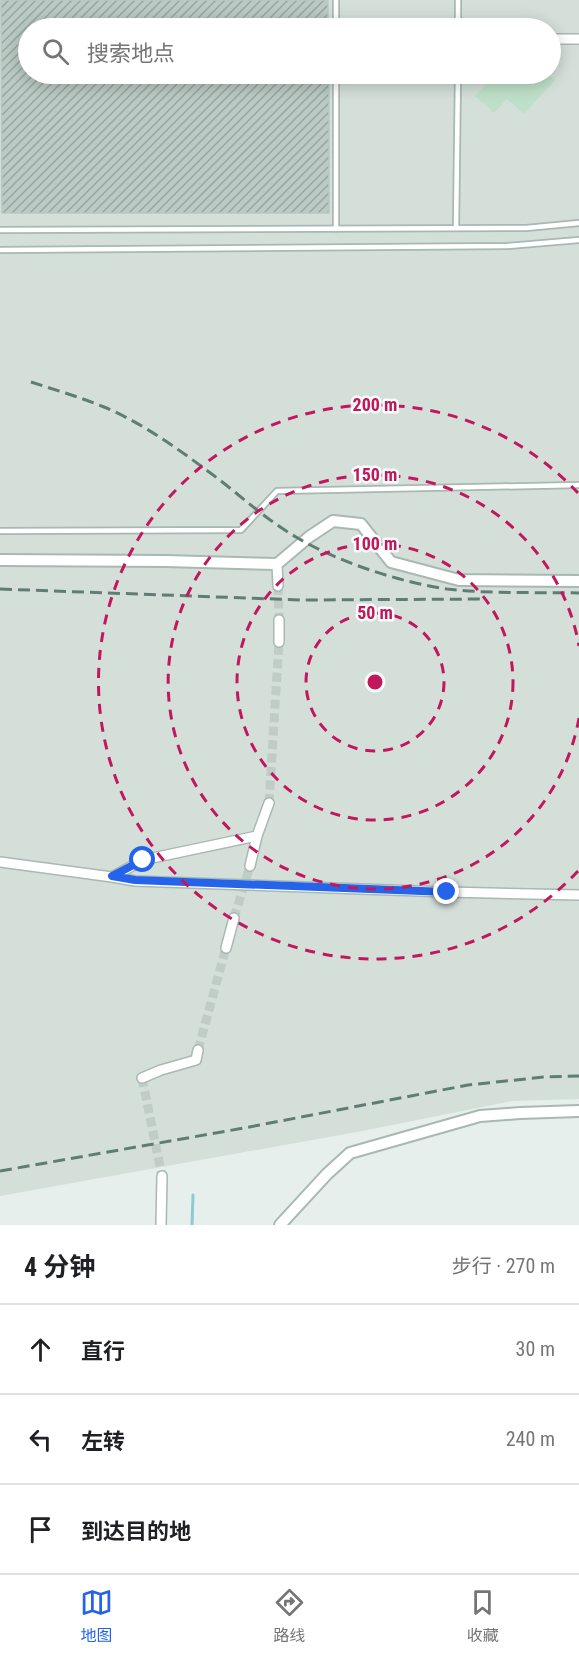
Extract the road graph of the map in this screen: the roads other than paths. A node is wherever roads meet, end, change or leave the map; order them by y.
1 (336, 0) edge
2 (458, 0) edge
3 (336, 18) edge
4 (458, 18) edge
5 (561, 39) edge
6 (579, 39) edge
7 (336, 84) edge
8 (458, 84) edge
9 (579, 223) edge
10 (456, 228) junction
11 (336, 229) junction
12 (0, 230) edge
13 (579, 240) edge
14 (0, 250) edge
15 (579, 485) edge
16 (0, 531) edge
17 (0, 560) edge
18 (277, 564) junction
19 (579, 581) edge
20 (278, 586) tunnel mouth
21 (279, 620) tunnel mouth
22 (279, 642) tunnel mouth
23 (269, 803) tunnel mouth
24 (257, 836) junction
25 (0, 862) edge
26 (250, 866) tunnel mouth
27 (112, 876) junction
28 (579, 895) edge
29 (234, 918) tunnel mouth
30 (226, 948) tunnel mouth
31 (198, 1050) tunnel mouth
32 (142, 1078) dead end
33 (579, 1111) edge
34 (162, 1176) tunnel mouth
35 (161, 1225) edge
36 (280, 1225) edge

1 - 3 lane
2 - 4 lane
5 - 6 street
7 - 11 lane
8 - 10 lane
9 - 10 lane
10 - 11 lane
11 - 12 lane
13 - 14 lane
15 - 16 lane
17 - 18 street
18 - 19 street
18 - 20 street
21 - 22 street
23 - 24 street
24 - 26 street
24 - 27 street
25 - 27 street
27 - 28 street
29 - 30 street
31 - 32 street
33 - 36 street
34 - 35 street

